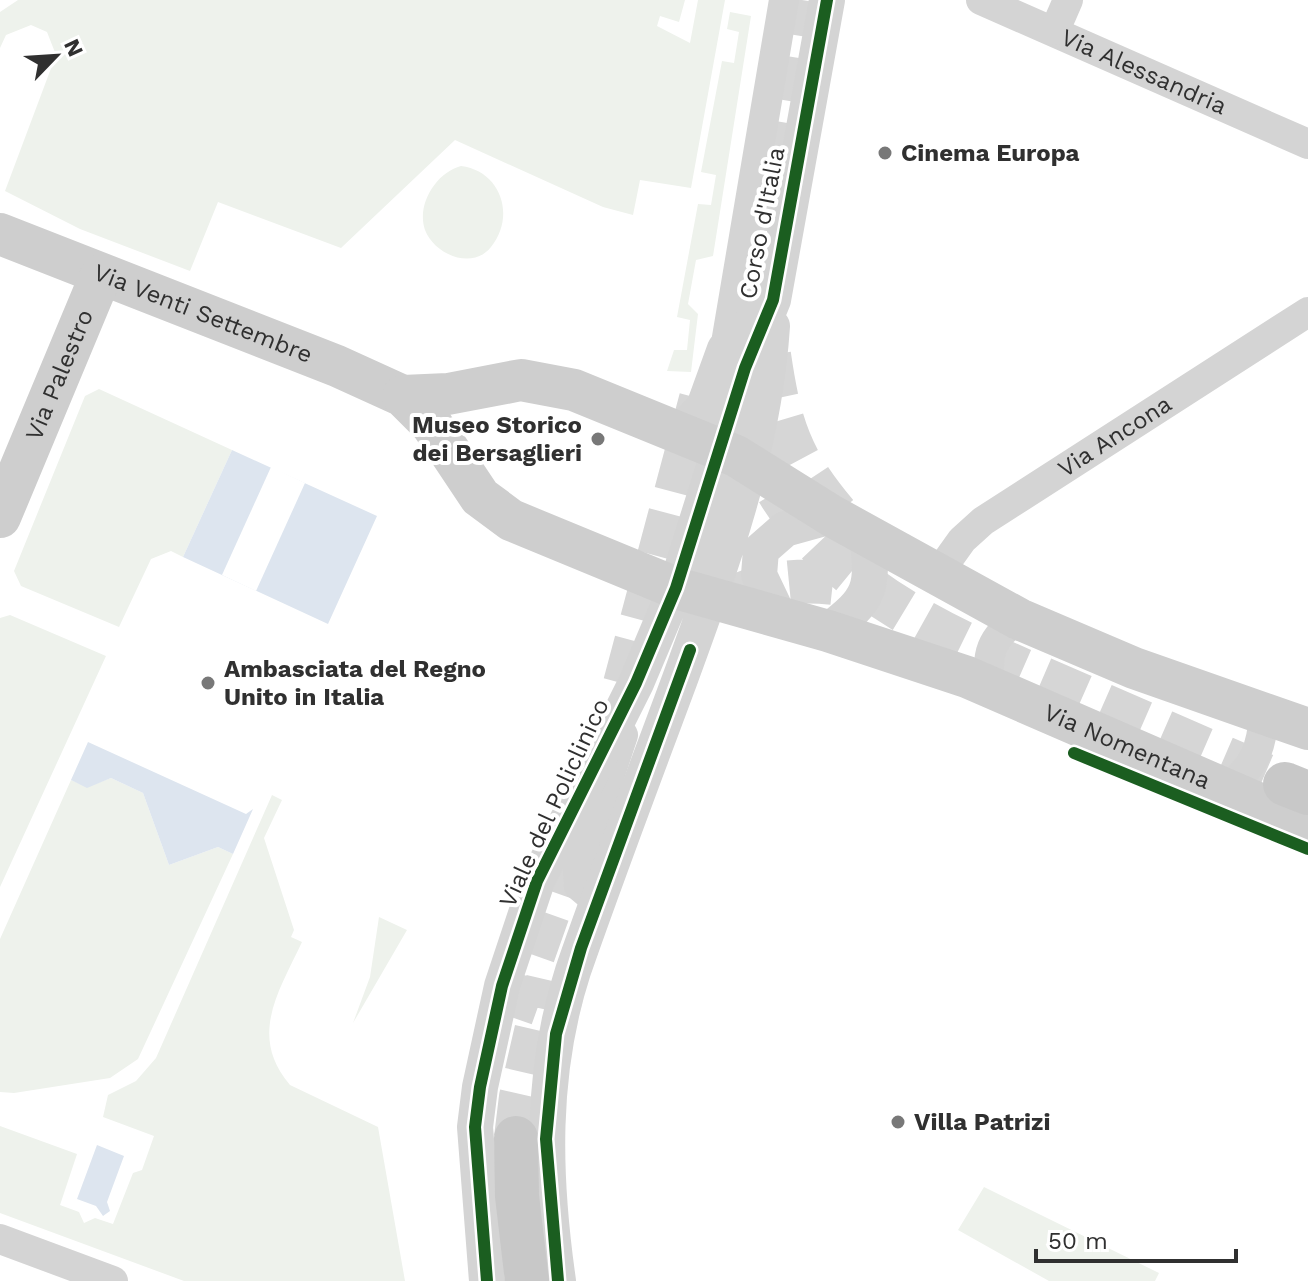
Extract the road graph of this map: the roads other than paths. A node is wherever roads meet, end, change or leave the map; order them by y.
1 (784, 0) edge
2 (827, 0) edge
3 (981, 0) edge
4 (1068, 0) edge
5 (1055, 30) junction
6 (1308, 144) edge
7 (0, 234) edge
8 (101, 275) junction
9 (773, 300) junction
10 (1308, 312) edge
11 (725, 349) junction
12 (403, 396) junction
13 (680, 432) junction
14 (736, 457) junction
15 (0, 517) edge
16 (850, 525) junction
17 (937, 575) junction
18 (692, 593) junction
19 (1001, 611) junction
20 (779, 617) junction
21 (828, 631) junction
22 (636, 683) junction
23 (991, 686) junction
24 (1264, 713) junction
25 (1301, 766) edge
26 (1223, 790) junction
27 (1308, 825) edge
28 (598, 902) junction
29 (512, 1137) junction
30 (0, 1239) edge
31 (113, 1281) edge
32 (487, 1281) edge
33 (527, 1281) edge
34 (558, 1281) edge

1 - 11 street, Corso d'Italia
2 - 9 street, Corso d'Italia
3 - 5 street, Via Alessandria
4 - 5 street
5 - 6 street, Via Alessandria
7 - 8 main road, Via Venti Settembre
8 - 12 main road, Via Venti Settembre
8 - 15 main road, Via Palestro
9 - 11 street, Corso d'Italia
9 - 14 street
10 - 17 street, Via Ancona
11 - 13 street, Corso d'Italia
12 - 13 main road, Via Venti Settembre
12 - 18 main road, Via Venti Settembre
13 - 14 main road, Via Venti Settembre
14 - 16 main road, Via Venti Settembre
14 - 18 street
16 - 17 main road, Via Venti Settembre
16 - 20 street
16 - 21 street
17 - 19 main road, Via Venti Settembre
18 - 20 main road, Via Venti Settembre
18 - 22 street, Viale del Policlinico
18 - 28 street, Viale del Policlinico
19 - 23 street
19 - 24 main road
20 - 21 main road
21 - 23 main road, Via Nomentana
22 - 28 street, Viale del Policlinico
22 - 29 street, Viale del Policlinico
23 - 26 main road, Via Nomentana
24 - 25 main road
24 - 26 street
26 - 27 main road, Via Nomentana
28 - 29 street, Viale del Policlinico
29 - 32 street, Viale del Policlinico
29 - 33 main road
29 - 34 street, Viale del Policlinico
30 - 31 street

